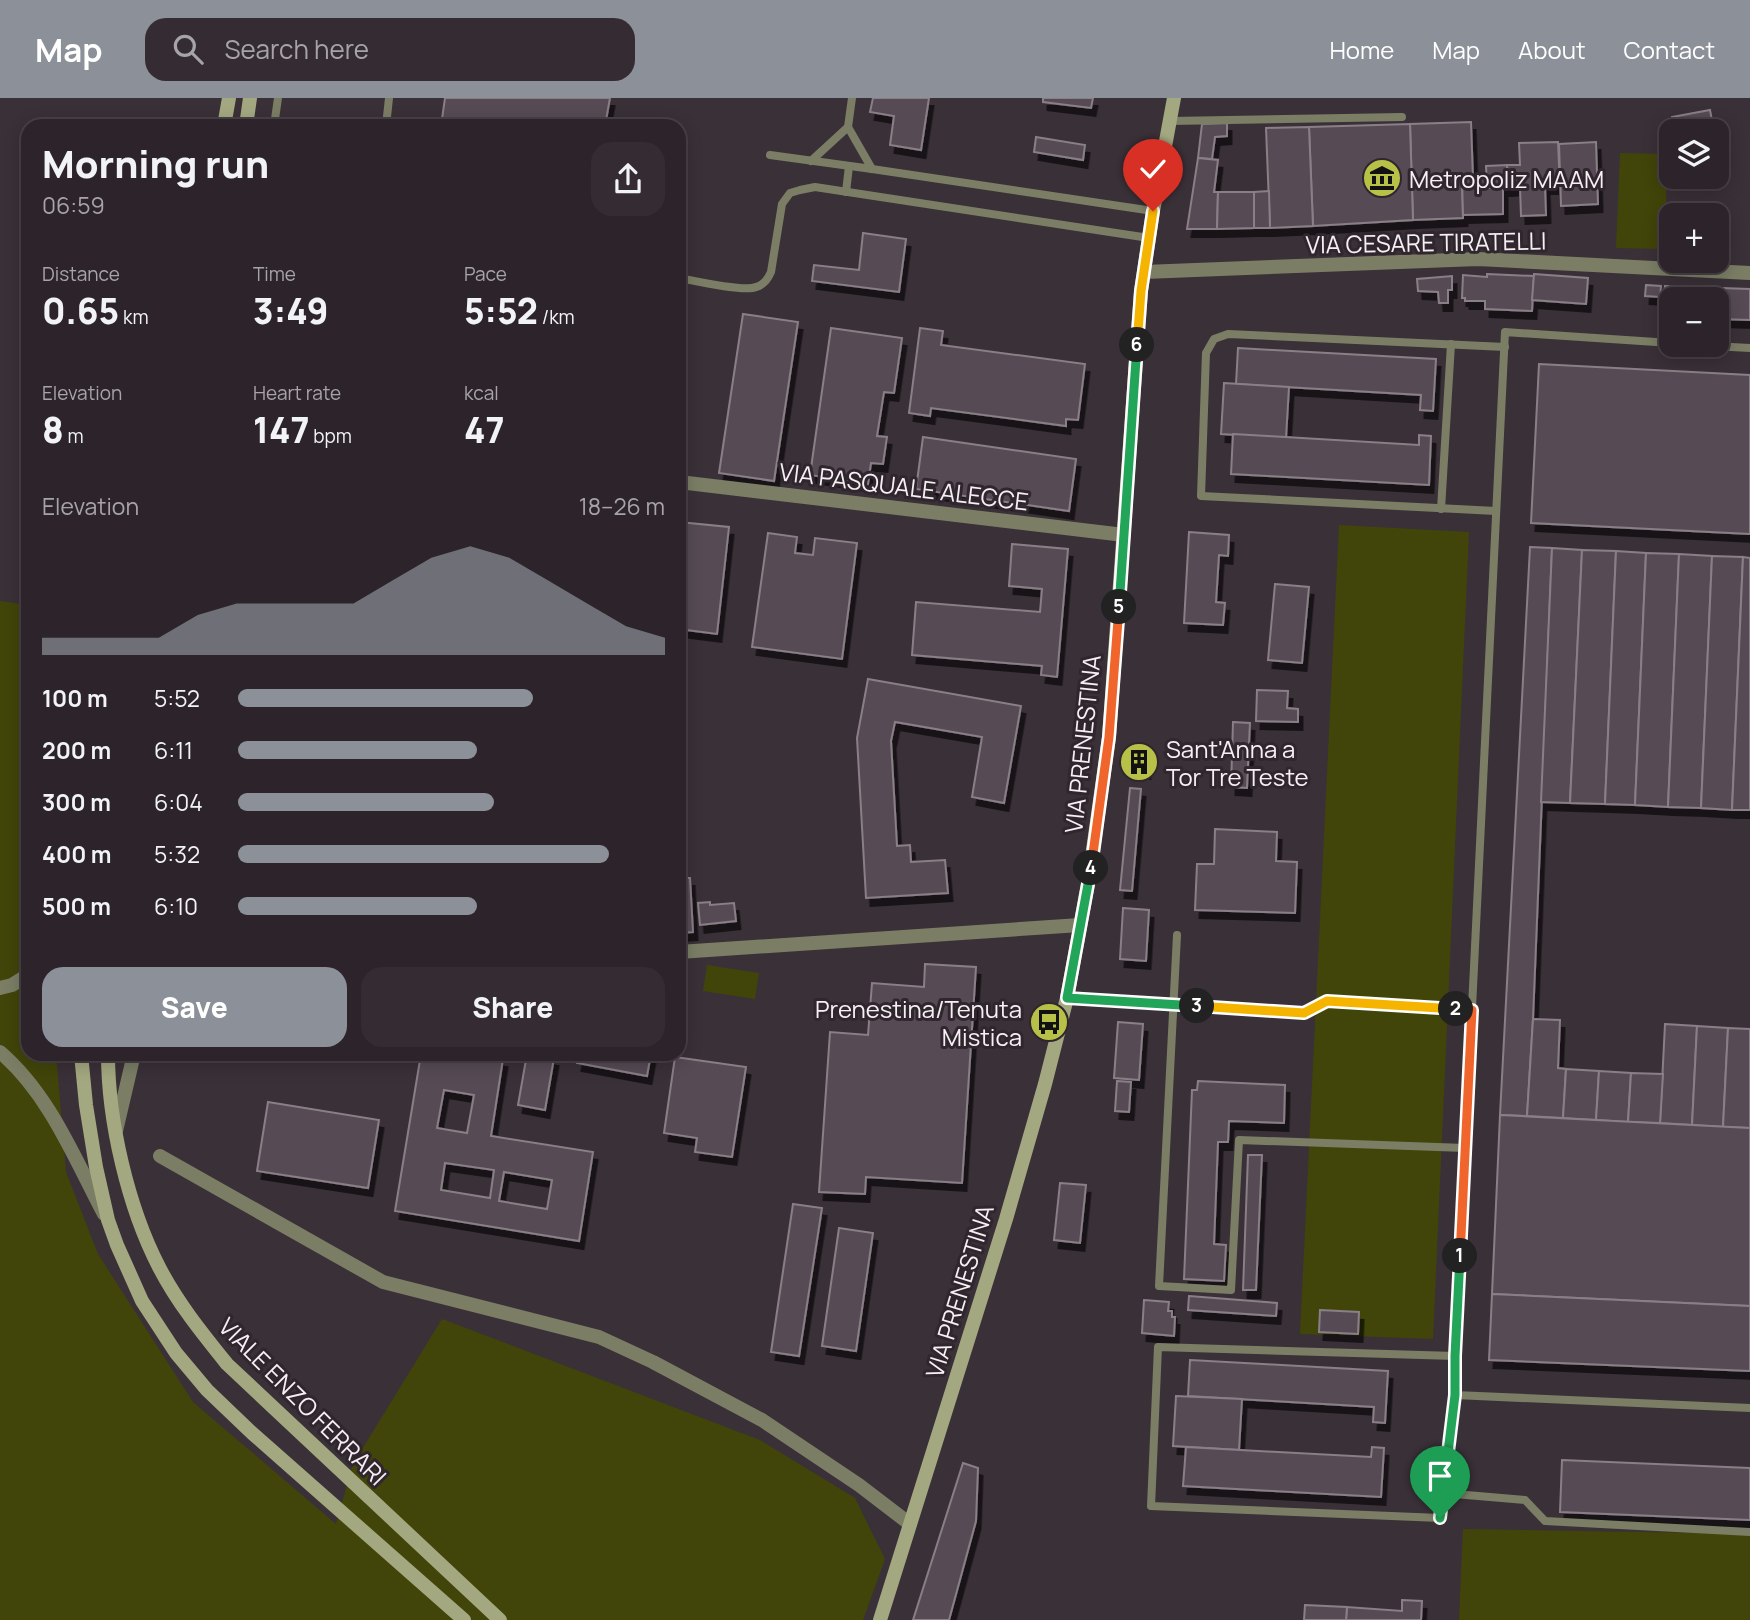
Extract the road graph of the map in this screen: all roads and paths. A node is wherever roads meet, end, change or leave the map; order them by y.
1 (229, 98) edge
2 (250, 98) edge
3 (278, 98) edge
4 (389, 98) edge
5 (852, 98) edge
6 (1174, 98) edge
7 (1402, 117) dead end
8 (225, 119) edge
9 (247, 119) edge
10 (275, 119) edge
11 (387, 119) edge
12 (1170, 121) junction
13 (848, 127) junction
14 (769, 155) dead end
15 (811, 161) junction
16 (849, 166) junction
17 (872, 169) junction
18 (846, 192) junction
19 (1153, 211) junction
20 (1149, 238) junction
21 (1144, 272) junction
22 (1750, 273) edge
23 (686, 279) edge
24 (1659, 342) edge
25 (1451, 344) junction
26 (1505, 347) junction
27 (1729, 347) edge
28 (1750, 348) edge
29 (686, 483) edge
30 (1441, 509) junction
31 (1496, 512) junction
32 (1124, 535) junction
33 (1080, 925) junction
34 (1177, 935) dead end
35 (686, 952) edge
36 (21, 979) edge
37 (0, 988) edge
38 (1067, 998) junction
39 (1174, 1005) junction
40 (1472, 1010) junction
41 (0, 1052) edge
42 (82, 1061) edge
43 (109, 1061) edge
44 (132, 1061) edge
45 (116, 1131) junction
46 (1465, 1149) junction
47 (160, 1156) dead end
48 (107, 1220) junction
49 (1455, 1356) junction
50 (1455, 1395) junction
51 (1750, 1408) edge
52 (1443, 1493) junction
53 (910, 1524) junction
54 (1750, 1532) edge
55 (464, 1620) edge
56 (500, 1620) edge
57 (880, 1620) edge

1 - 8 street
2 - 9 street
3 - 10 lane
4 - 11 lane
5 - 13 lane
6 - 12 street, VIA PRENESTINA
7 - 12 lane
12 - 19 street, VIA PRENESTINA
13 - 15 lane
13 - 17 lane
14 - 15 lane
15 - 16 lane
16 - 17 lane
16 - 18 lane
17 - 19 lane
18 - 20 lane
18 - 23 lane
19 - 20 street, VIA PRENESTINA
20 - 21 street, VIA PRENESTINA
21 - 22 street, VIA CESARE TIRATELLI
21 - 32 street, VIA PRENESTINA
24 - 26 lane
25 - 26 lane
25 - 30 lane
25 - 30 lane
26 - 31 lane
27 - 28 lane
29 - 32 street, VIA PASQUALE ALECCE
30 - 31 lane
31 - 40 lane
32 - 33 street, VIA PRENESTINA
33 - 35 street
33 - 38 street, VIA PRENESTINA
34 - 39 lane
36 - 37 street
38 - 39 lane
38 - 53 street, VIA PRENESTINA
39 - 40 lane
39 - 46 lane
40 - 46 lane
41 - 48 street
42 - 48 street, VIALE ENZO FERRARI
43 - 45 street, VIALE ENZO FERRARI
44 - 45 street
45 - 56 street, VIALE ENZO FERRARI
46 - 49 lane
47 - 53 street
48 - 55 street, VIALE ENZO FERRARI
49 - 50 lane
49 - 52 lane
50 - 51 lane
50 - 52 lane
52 - 54 lane
53 - 57 street, VIA PRENESTINA

